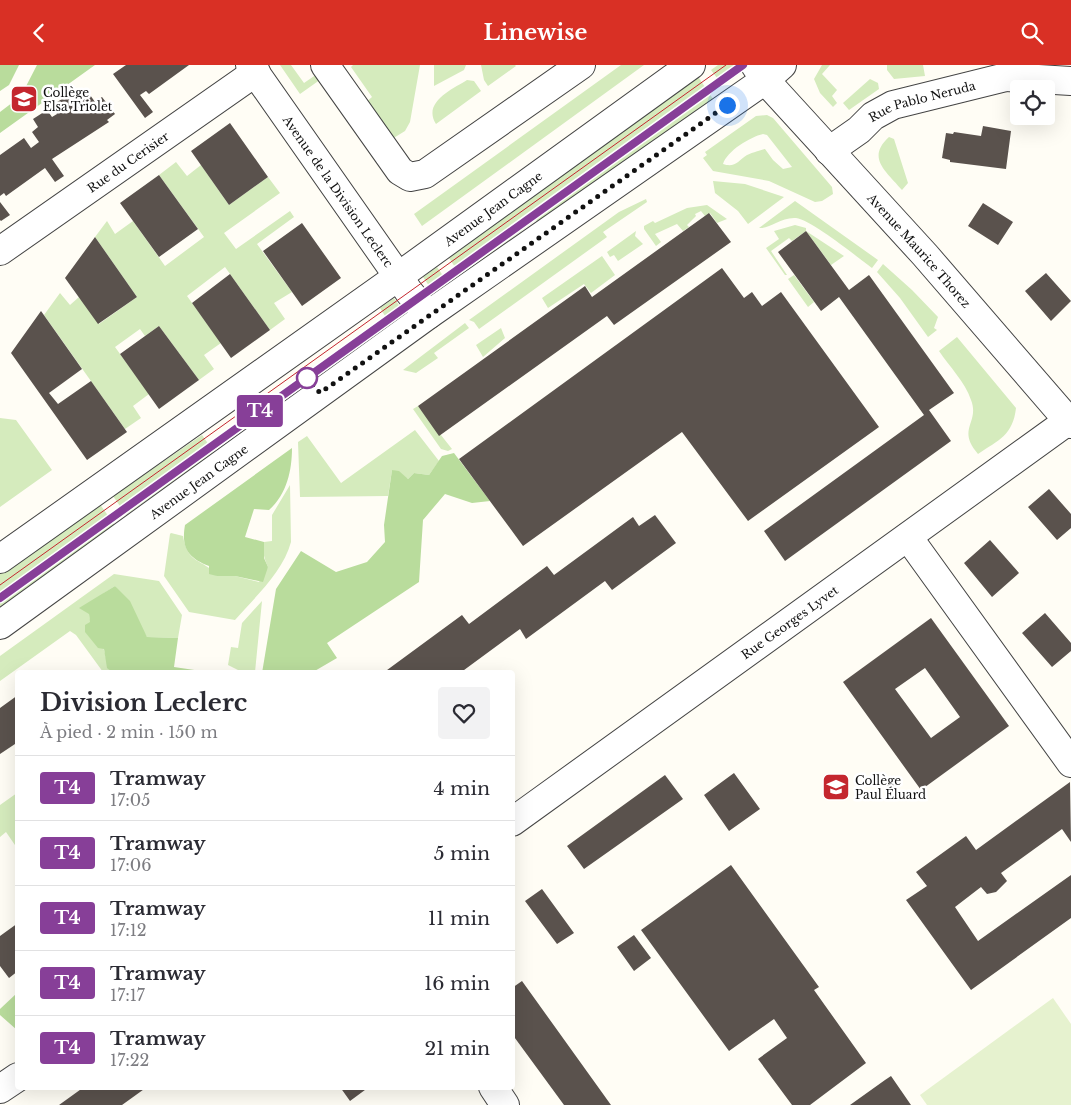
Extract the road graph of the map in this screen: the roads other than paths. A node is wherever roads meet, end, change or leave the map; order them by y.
1 (325, 65) edge
2 (581, 65) edge
3 (691, 65) edge
4 (253, 69) edge
5 (767, 70) edge
6 (1013, 71) edge
7 (1071, 81) edge
8 (829, 151) junction
9 (0, 251) edge
10 (399, 276) junction
11 (428, 315) junction
12 (1070, 423) edge
13 (908, 537) junction
14 (0, 559) edge
15 (0, 625) edge
16 (1071, 763) edge
17 (515, 820) edge
18 (15, 1079) edge
19 (0, 1089) edge
20 (495, 1090) edge
21 (505, 1105) edge

1 - 2 street
3 - 10 street, Avenue Jean Cagne
4 - 9 street, Rue du Cerisier
4 - 10 street, Avenue de la Division Leclerc
5 - 8 street, Avenue Maurice Thorez
5 - 11 street, Avenue Jean Cagne
6 - 7 street, Rue Pablo Neruda
6 - 8 street, Rue Pablo Neruda
8 - 12 street, Avenue Maurice Thorez
10 - 11 street, Avenue de la Division Leclerc
10 - 14 street, Avenue Jean Cagne
11 - 15 street, Avenue Jean Cagne
12 - 13 street, Rue Georges Lyvet
13 - 16 street
13 - 17 street, Rue Georges Lyvet
18 - 19 street
20 - 21 street

